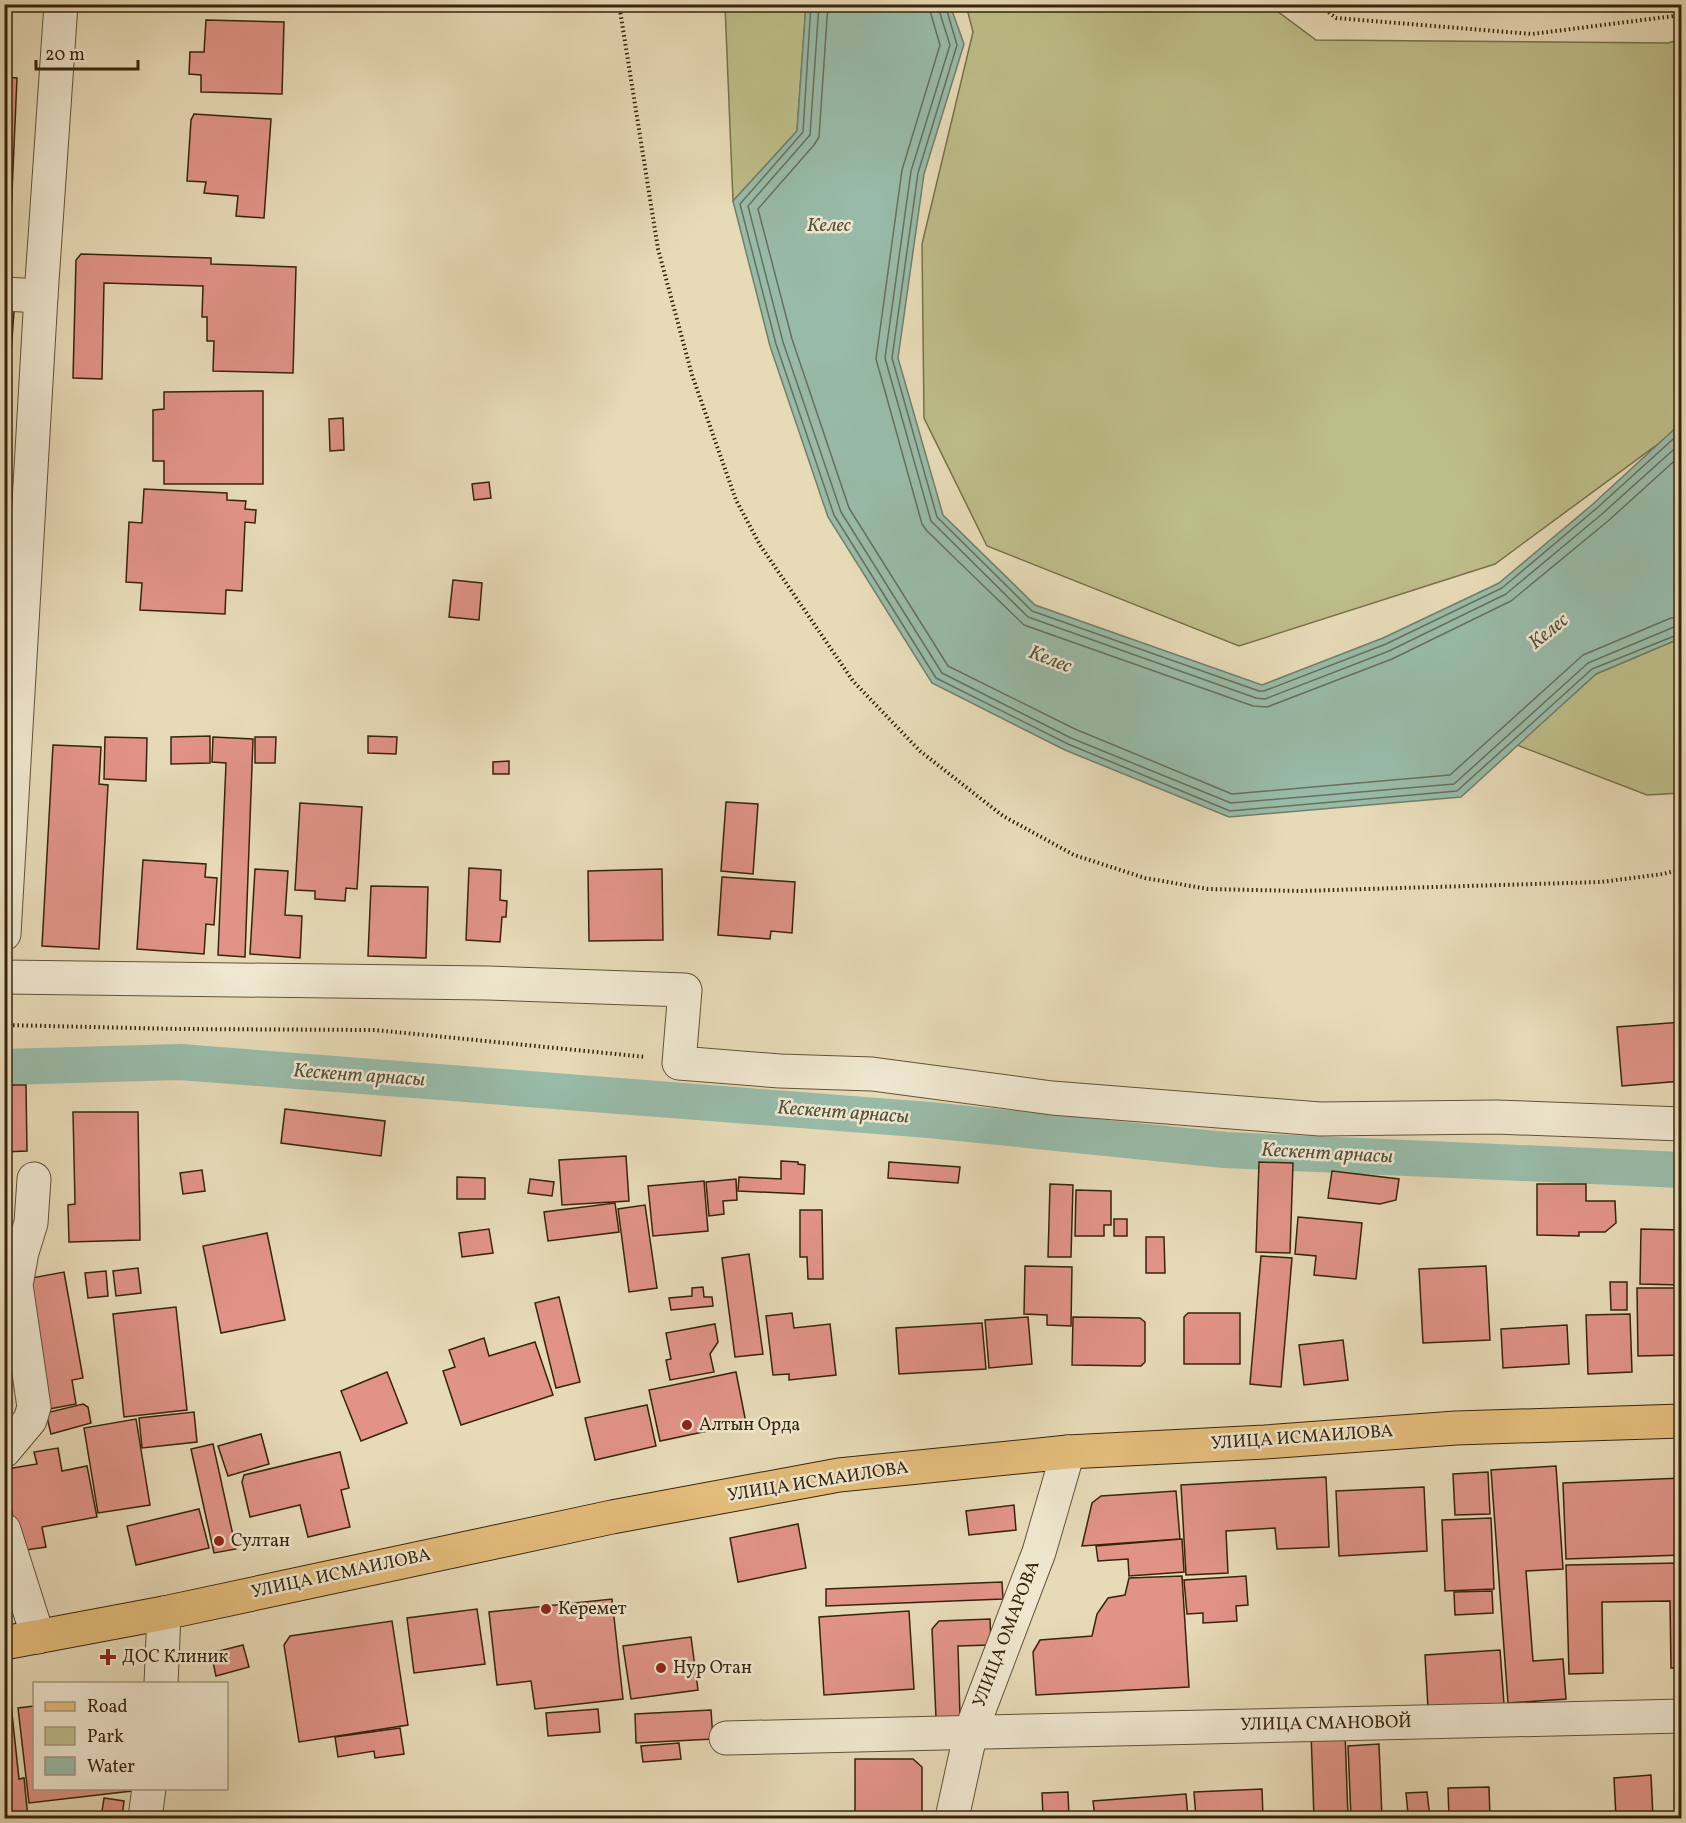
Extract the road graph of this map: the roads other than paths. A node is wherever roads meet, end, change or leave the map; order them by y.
1 (61, 4) edge
2 (4, 294) edge
3 (41, 296) junction
4 (4, 934) edge
5 (4, 977) edge
6 (1682, 1124) edge
7 (34, 1179) dead end
8 (1682, 1421) edge
9 (4, 1451) edge
10 (1068, 1452) junction
11 (4, 1530) edge
12 (164, 1613) junction
13 (38, 1637) junction
14 (4, 1643) edge
15 (161, 1682) edge
16 (1682, 1716) edge
17 (971, 1731) junction
18 (726, 1738) dead end
19 (149, 1790) edge
20 (146, 1818) edge
21 (952, 1818) edge

1 - 3 street
2 - 3 street
3 - 4 street
5 - 6 street
7 - 9 street
8 - 10 main road, УЛИЦА ИСМАИЛОВА
10 - 12 main road, УЛИЦА ИСМАИЛОВА
10 - 17 street, УЛИЦА ОМАРОВА
11 - 13 street
12 - 13 main road, УЛИЦА ИСМАИЛОВА
12 - 15 street
13 - 14 main road, УЛИЦА ИСМАИЛОВА
16 - 17 street, УЛИЦА СМАНОВОЙ
17 - 18 street, УЛИЦА СМАНОВОЙ
17 - 21 street, УЛИЦА ОМАРОВА
19 - 20 street

